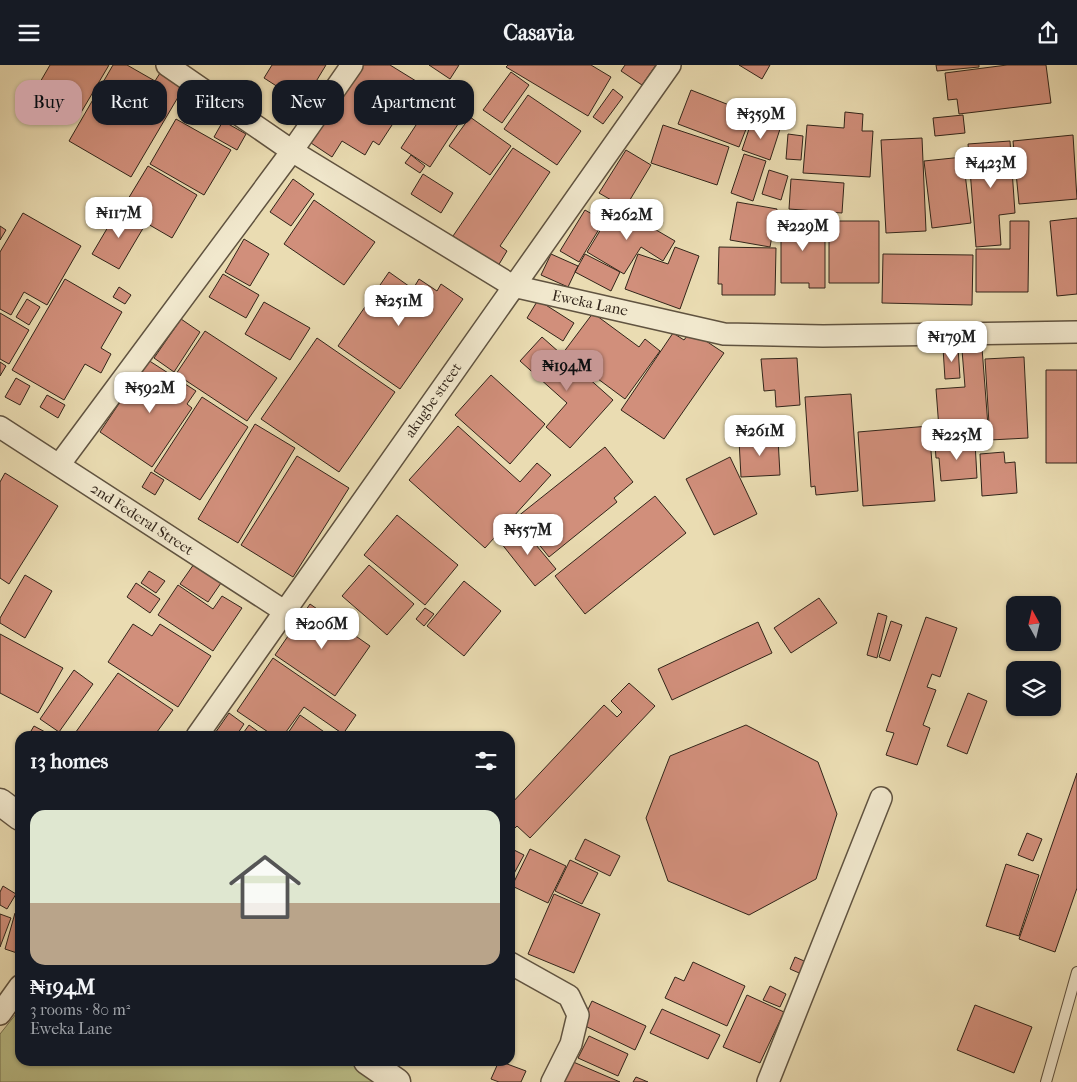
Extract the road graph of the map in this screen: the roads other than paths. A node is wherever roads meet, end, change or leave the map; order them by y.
1 (167, 65) edge
2 (352, 65) edge
3 (670, 65) edge
4 (292, 151) junction
5 (513, 287) junction
6 (1077, 332) edge
7 (0, 427) edge
8 (59, 465) junction
9 (284, 611) junction
10 (200, 731) edge
11 (881, 798) dead end
12 (0, 802) edge
13 (15, 813) edge
14 (515, 966) edge
15 (1077, 972) edge
16 (15, 993) edge
17 (0, 1014) edge
18 (374, 1066) edge
19 (397, 1082) edge
20 (552, 1082) edge
21 (768, 1082) edge
22 (1046, 1082) edge

1 - 4 street, Eweka Lane
2 - 4 street
3 - 5 street, akugbe street
4 - 5 street, Eweka Lane
4 - 8 street
5 - 6 street, Eweka Lane
5 - 9 street, akugbe street
7 - 8 street, 2nd Federal Street
8 - 9 street, 2nd Federal Street
9 - 10 street, akugbe street
11 - 21 street
12 - 13 street
14 - 20 street
15 - 22 lane
16 - 17 street
18 - 19 street

